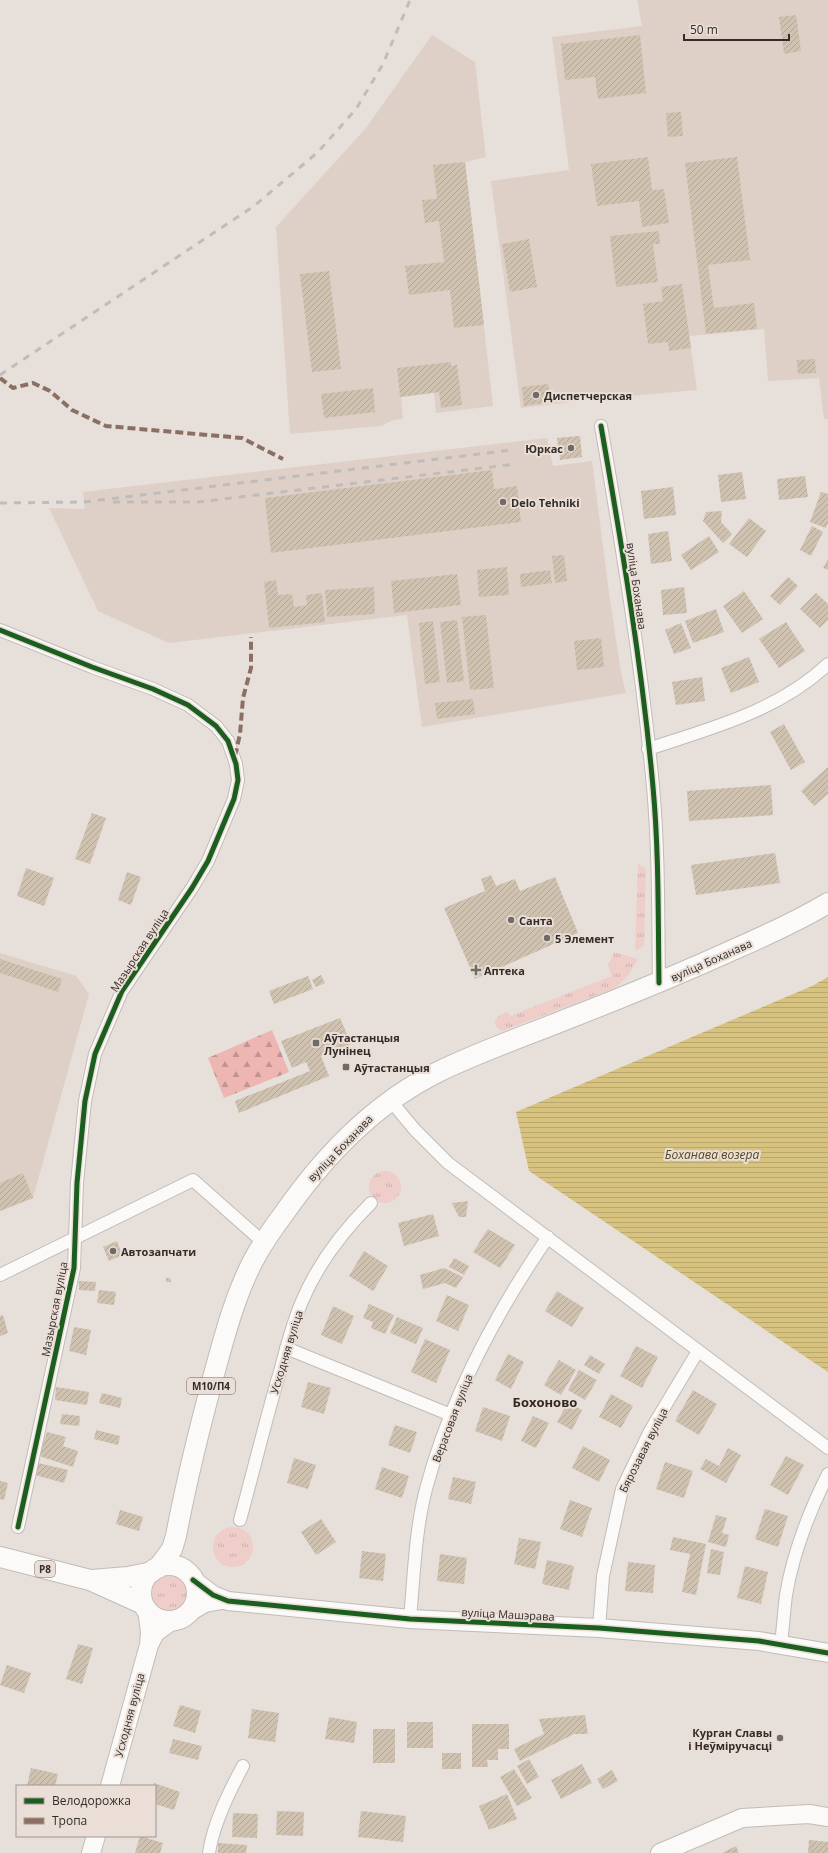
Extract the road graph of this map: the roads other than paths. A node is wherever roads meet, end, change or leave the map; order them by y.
1 (601, 426) dead end
2 (0, 630) edge
3 (828, 664) edge
4 (648, 749) junction
5 (828, 903) edge
6 (659, 983) junction
7 (390, 1100) junction
8 (371, 1203) dead end
9 (548, 1237) junction
10 (74, 1239) junction
11 (263, 1242) junction
12 (0, 1275) edge
13 (286, 1348) junction
14 (698, 1351) junction
15 (451, 1415) junction
16 (828, 1448) edge
17 (828, 1474) edge
18 (240, 1520) dead end
19 (18, 1526) dead end
20 (176, 1536) junction
21 (0, 1557) edge
22 (155, 1570) junction
23 (191, 1577) junction
24 (90, 1580) junction
25 (222, 1600) junction
26 (145, 1607) junction
27 (191, 1611) junction
28 (410, 1619) junction
29 (173, 1620) junction
30 (599, 1628) junction
31 (781, 1644) junction
32 (149, 1645) junction
33 (828, 1653) edge
34 (243, 1766) dead end
35 (110, 1785) edge
36 (828, 1817) edge
37 (96, 1837) edge
38 (91, 1853) edge
39 (209, 1853) edge
40 (660, 1853) edge

1 - 4 street, вуліца Боханава
2 - 10 street, Мазырская вуліца
3 - 4 street
4 - 6 street, вуліца Боханава
5 - 6 main road, вуліца Боханава / М10/П4
6 - 7 main road, вуліца Боханава / М10/П4
7 - 9 street
7 - 11 main road, вуліца Боханава / М10/П4
8 - 13 street, Усходняя вуліца
9 - 14 street
9 - 15 street, Верасовая вуліца
10 - 11 street
10 - 12 street
10 - 19 street, Мазырская вуліца
11 - 20 main road, М10/П4
13 - 15 street
13 - 18 street, Усходняя вуліца
14 - 16 street
14 - 30 street, Бярозавая вуліца
15 - 28 street, Верасовая вуліца
17 - 31 street
20 - 22 main road, М10/П4
20 - 23 main road
21 - 24 main road, Р8
22 - 23 main road
22 - 24 main road, Р8
22 - 26 main road, М10/П4
23 - 25 street, вуліца Машэрава
23 - 27 main road
24 - 26 main road, Р8
25 - 27 street, вуліца Машэрава
25 - 28 street, вуліца Машэрава
26 - 29 main road
26 - 32 street, Усходняя вуліца
27 - 29 main road
28 - 30 street, вуліца Машэрава
29 - 32 street, Усходняя вуліца
30 - 31 street, вуліца Машэрава
31 - 33 street, вуліца Машэрава
32 - 35 street, Усходняя вуліца
34 - 39 street
36 - 40 street
37 - 38 street

